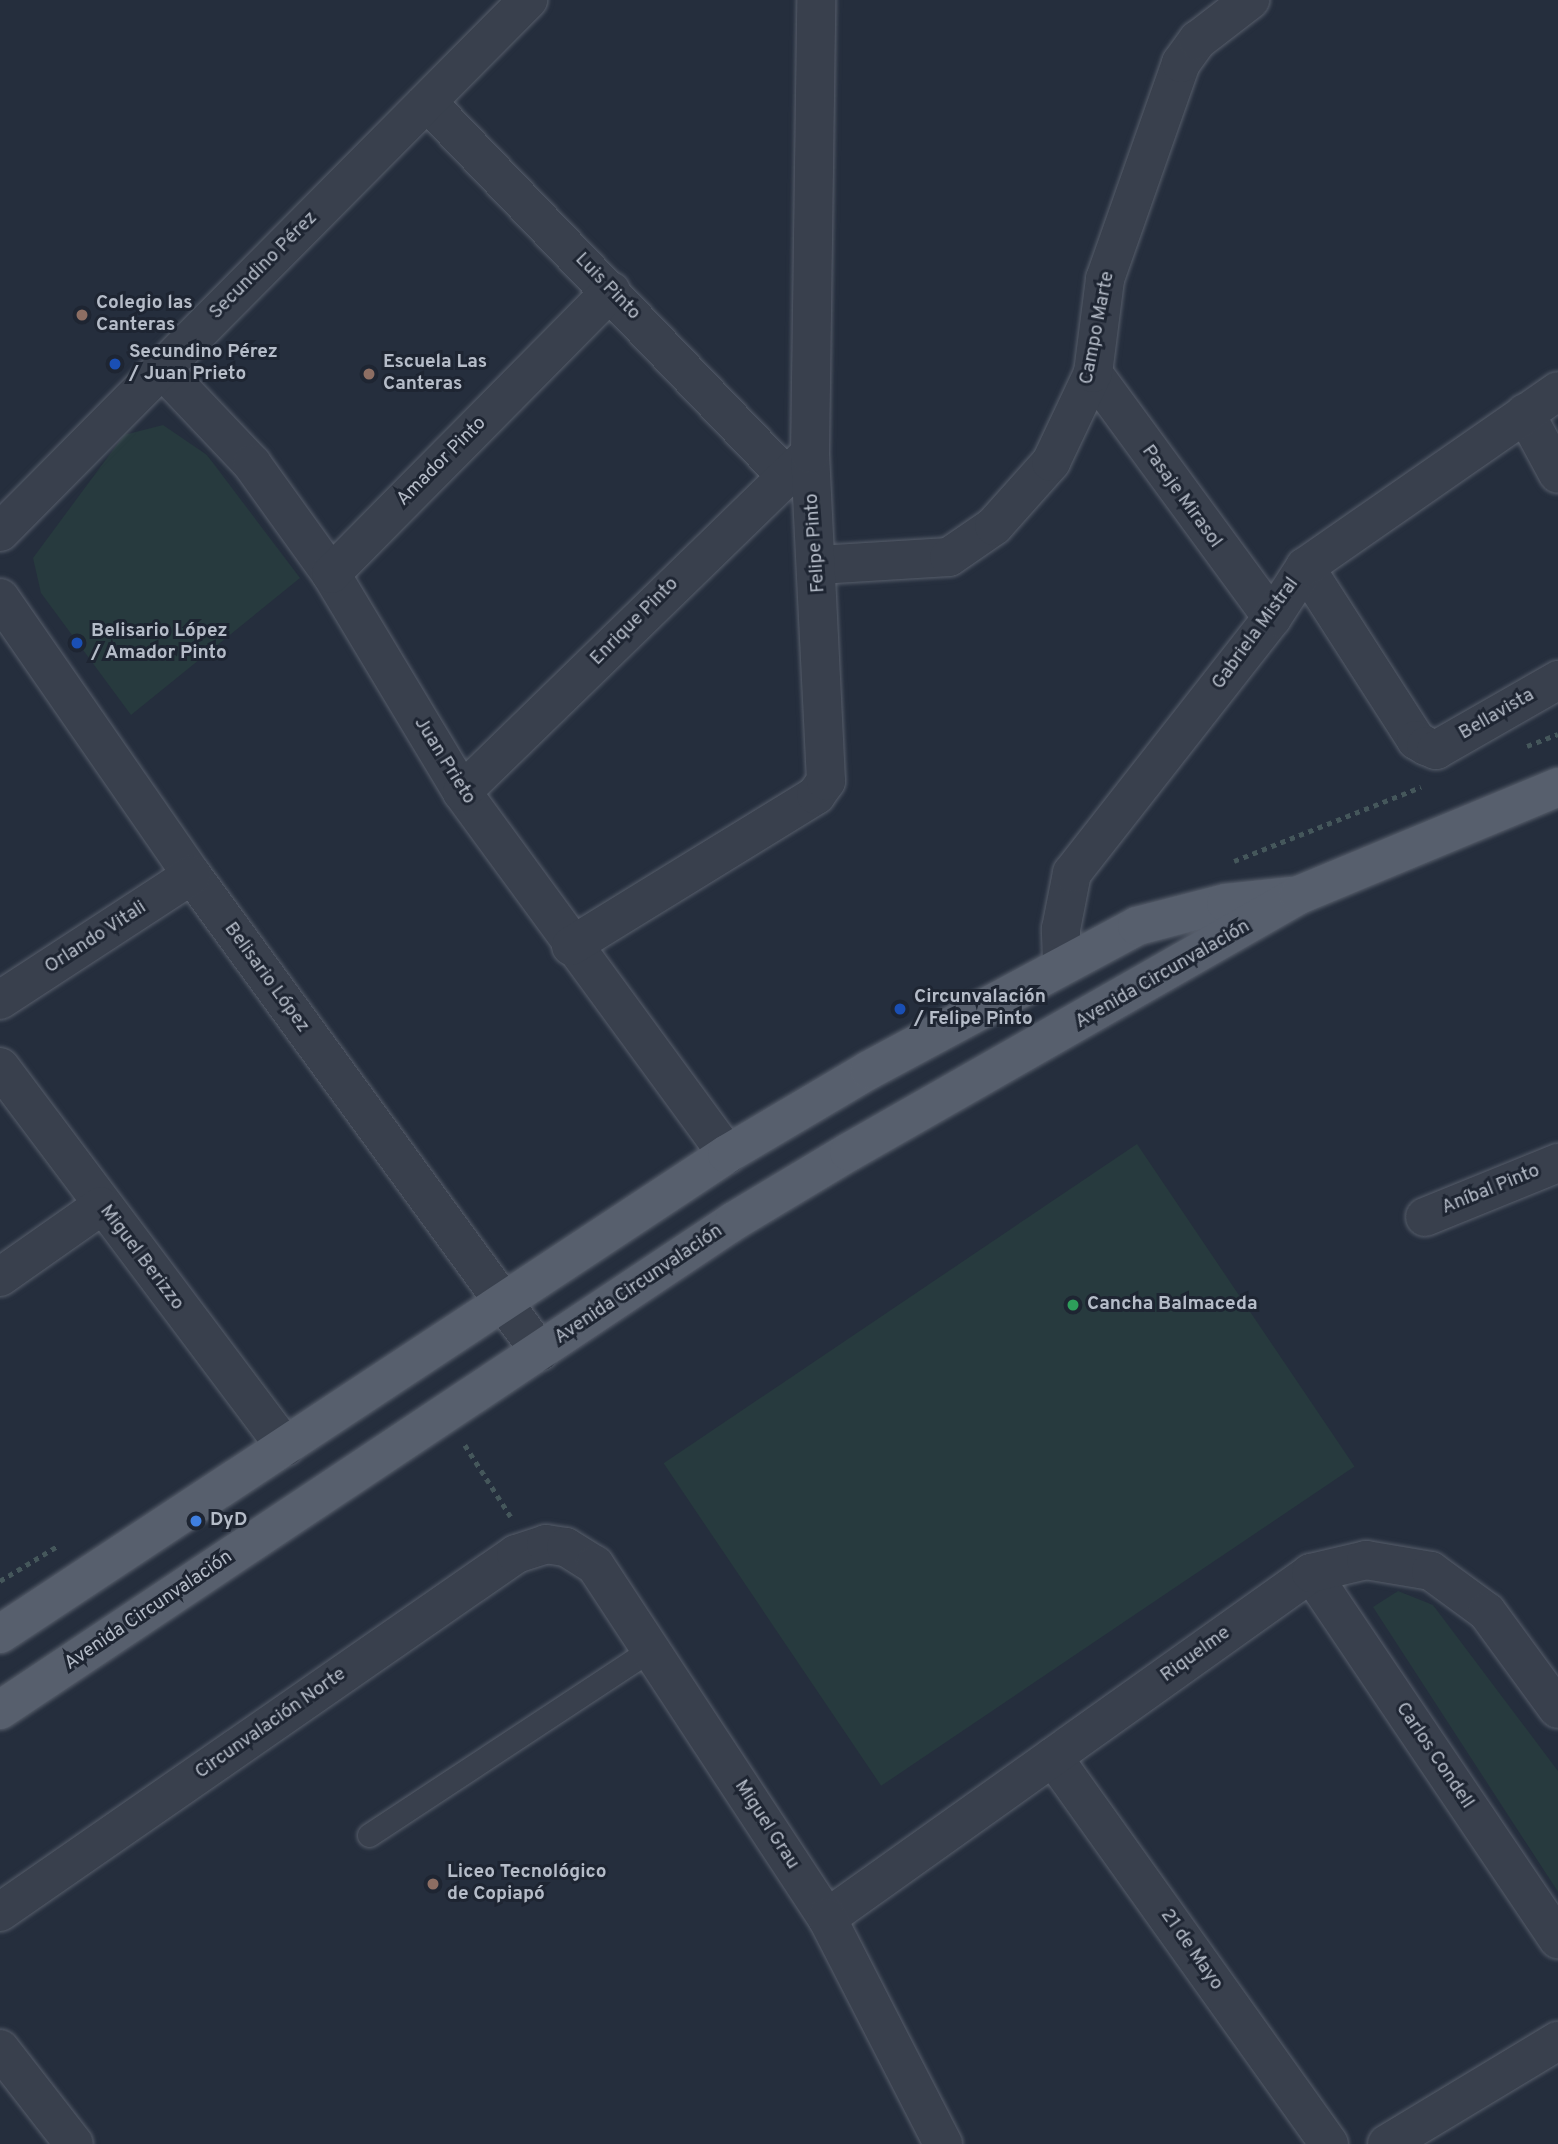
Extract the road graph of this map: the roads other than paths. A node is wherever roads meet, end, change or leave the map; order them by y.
1 (528, 0) edge
2 (816, 0) edge
3 (1250, 0) edge
4 (427, 102) junction
5 (611, 291) junction
6 (162, 369) junction
7 (1093, 373) junction
8 (1558, 391) edge
9 (1525, 413) junction
10 (797, 465) junction
11 (1558, 474) edge
12 (0, 532) edge
13 (818, 565) junction
14 (1305, 567) junction
15 (331, 574) junction
16 (0, 598) edge
17 (1272, 618) junction
18 (1558, 680) edge
19 (1558, 787) edge
20 (462, 792) junction
21 (192, 875) junction
22 (1298, 895) junction
23 (571, 946) junction
24 (1062, 962) junction
25 (0, 1000) edge
26 (0, 1066) edge
27 (727, 1154) junction
28 (1558, 1163) edge
29 (102, 1206) junction
30 (1425, 1217) dead end
31 (0, 1277) edge
32 (502, 1302) junction
33 (540, 1352) junction
34 (285, 1447) junction
35 (531, 1549) joint
36 (1311, 1573) junction
37 (0, 1633) edge
38 (650, 1650) junction
39 (1558, 1709) edge
40 (0, 1710) edge
41 (1053, 1757) junction
42 (369, 1835) dead end
43 (0, 1912) edge
44 (827, 1918) junction
45 (1558, 1939) edge
46 (1558, 2040) edge
47 (0, 2049) edge
48 (74, 2144) edge
49 (943, 2144) edge
50 (1329, 2144) edge
51 (1387, 2144) edge

1 - 4 street, Secundino Pérez
2 - 10 street, Felipe Pinto
3 - 7 street, Campo Marte
4 - 5 street, Luis Pinto
4 - 6 street, Secundino Pérez
5 - 10 street, Luis Pinto
5 - 15 street, Amador Pinto
6 - 12 street, Secundino Pérez
6 - 15 street, Juan Prieto
7 - 13 street, Campo Marte
7 - 17 street, Pasaje Mirasol
8 - 9 street, Gabriela Mistral
9 - 11 street
9 - 14 street, Gabriela Mistral
10 - 13 street, Felipe Pinto
10 - 20 street, Enrique Pinto
13 - 23 street, Felipe Pinto
14 - 17 street, Gabriela Mistral
14 - 18 street, Bellavista
15 - 20 street, Juan Prieto
16 - 21 street, Belisario López
17 - 24 street, Gabriela Mistral
19 - 22 main road, Avenida Circunvalación
20 - 23 street, Juan Prieto
21 - 25 street, Orlando Vitali
21 - 32 street, Belisario López
22 - 24 main road, Avenida Circunvalación
22 - 33 main road, Avenida Circunvalación
23 - 27 street, Juan Prieto
24 - 27 main road, Avenida Circunvalación
26 - 29 street, Miguel Berizzo
27 - 32 main road, Avenida Circunvalación
28 - 30 street, Aníbal Pinto
29 - 31 street
29 - 34 street, Miguel Berizzo
32 - 33 street, Belisario López
32 - 34 main road, Avenida Circunvalación
33 - 40 main road, Avenida Circunvalación
34 - 37 main road, Avenida Circunvalación
35 - 38 street, Miguel Grau
35 - 43 street, Circunvalación Norte
36 - 39 street, Riquelme
36 - 41 street, Riquelme
36 - 45 street, Carlos Condell
38 - 42 lane
38 - 44 street, Miguel Grau
41 - 44 street, Riquelme
41 - 50 street, 21 de Mayo
44 - 49 street, Miguel Grau
46 - 51 street
47 - 48 street

